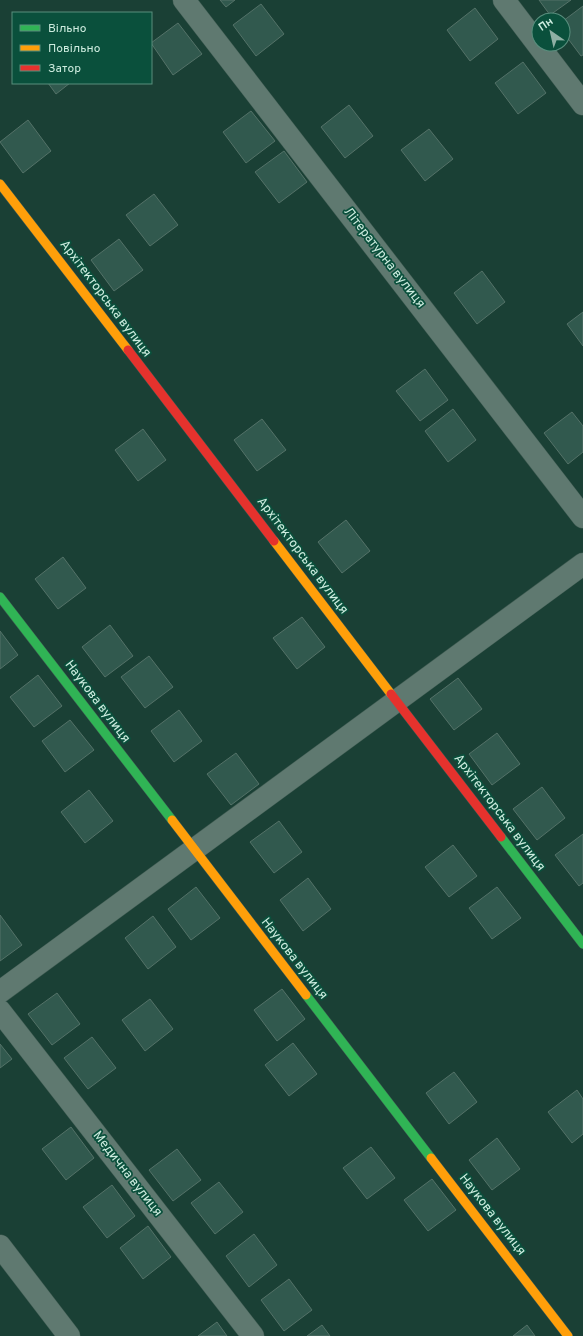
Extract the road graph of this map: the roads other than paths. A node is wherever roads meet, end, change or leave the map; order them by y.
1 (184, 0) edge
2 (504, 0) edge
3 (583, 104) edge
4 (0, 184) edge
5 (583, 517) edge
6 (583, 564) edge
7 (0, 597) edge
8 (397, 701) junction
9 (194, 850) junction
10 (583, 944) edge
11 (0, 992) edge
12 (0, 1011) edge
13 (0, 1246) edge
14 (69, 1336) edge
15 (253, 1336) edge
16 (568, 1336) edge

1 - 5 street, Літературна вулиця
2 - 3 street
4 - 8 street, Архітекторська вулиця
6 - 8 street
7 - 9 street, Наукова вулиця
8 - 9 street
8 - 10 street, Архітекторська вулиця
9 - 11 street
9 - 16 street, Наукова вулиця
12 - 15 street, Медична вулиця
13 - 14 street

